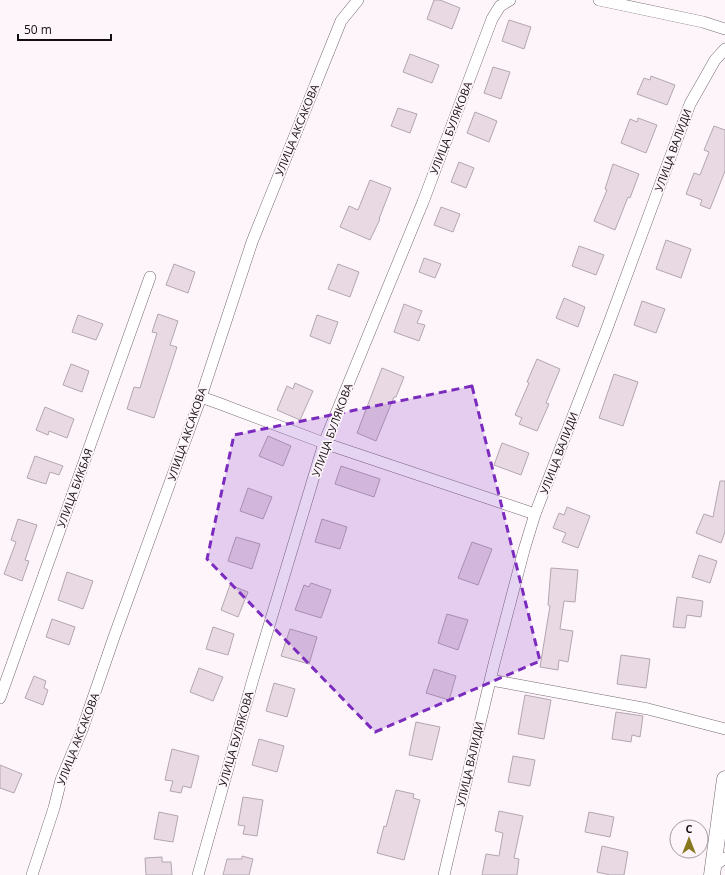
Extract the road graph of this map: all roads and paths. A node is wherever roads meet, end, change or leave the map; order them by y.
1 (358, 0) edge
2 (510, 0) edge
3 (599, 0) edge
4 (725, 29) edge
5 (725, 49) edge
6 (150, 277) dead end
7 (201, 397) junction
8 (324, 443) junction
9 (535, 514) junction
10 (491, 680) junction
11 (0, 698) edge
12 (725, 729) edge
13 (725, 779) edge
14 (717, 866) edge
15 (32, 875) edge
16 (198, 875) edge
17 (444, 875) edge

1 - 7 street, УЛИЦА АКСАКОВА
2 - 8 street, УЛИЦА БУЛЯКОВА
3 - 4 street
5 - 9 street, УЛИЦА ВАЛИДИ
6 - 11 street, УЛИЦА БИКБАЯ
7 - 8 street
7 - 15 street, УЛИЦА АКСАКОВА
8 - 9 street
8 - 16 street, УЛИЦА БУЛЯКОВА
9 - 10 street, УЛИЦА ВАЛИДИ
10 - 12 street
10 - 17 street, УЛИЦА ВАЛИДИ
13 - 14 main road

